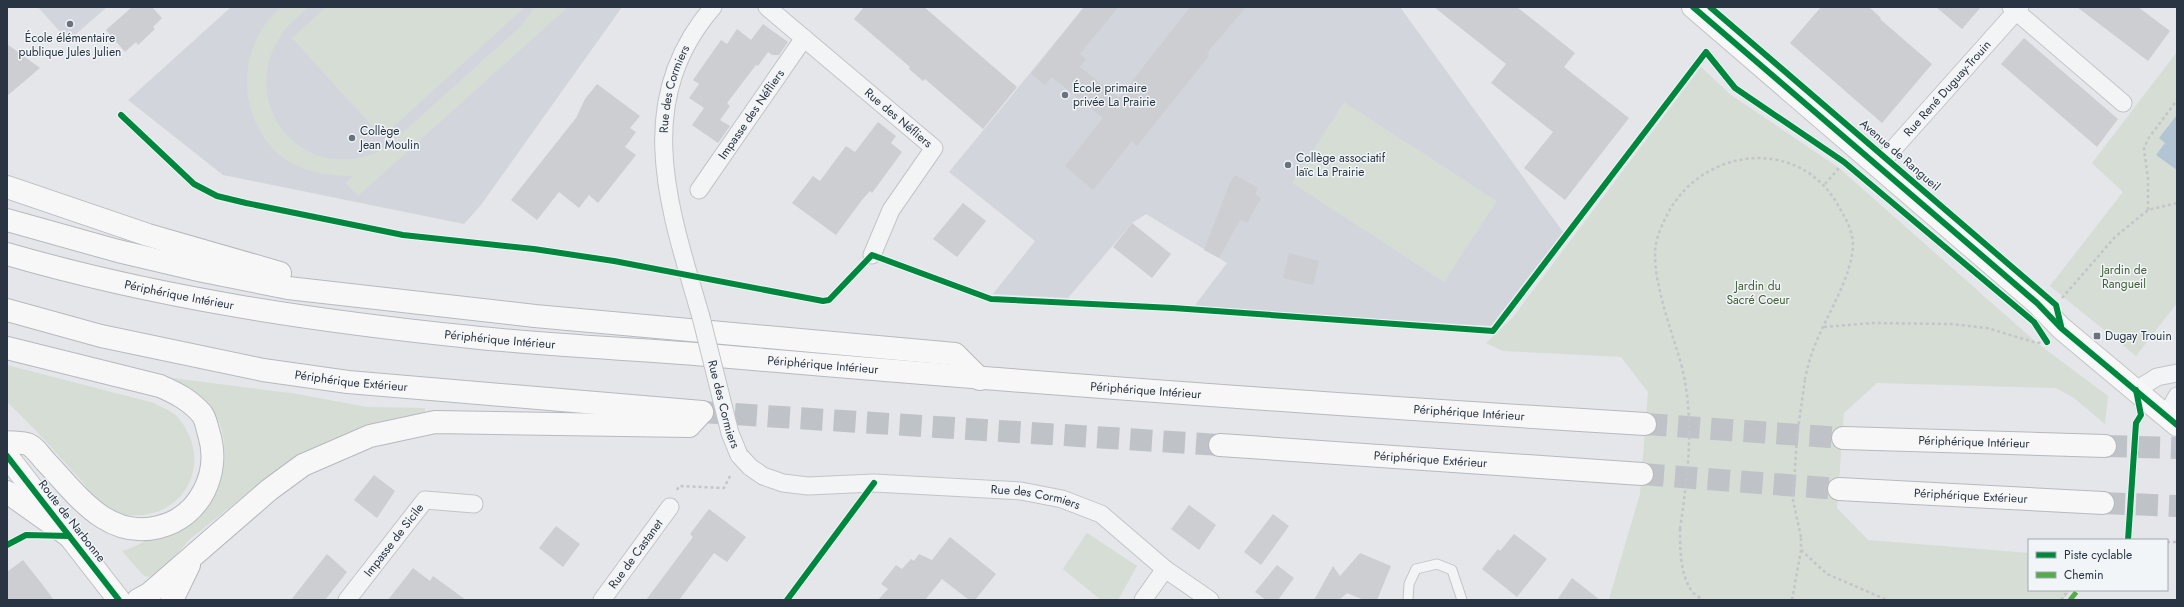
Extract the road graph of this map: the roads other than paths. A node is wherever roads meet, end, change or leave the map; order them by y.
1 (713, 7) edge
2 (768, 7) edge
3 (1693, 7) edge
4 (2016, 8) edge
5 (804, 38) junction
6 (2123, 103) dead end
7 (1878, 166) junction
8 (7, 186) edge
9 (699, 190) dead end
10 (7, 220) edge
11 (7, 254) edge
12 (872, 255) dead end
13 (344, 295) junction
14 (7, 310) edge
15 (7, 348) edge
16 (2177, 373) edge
17 (980, 378) junction
18 (2136, 390) junction
19 (2177, 396) edge
20 (2172, 421) edge
21 (1645, 424) tunnel mouth
22 (1843, 438) tunnel mouth
23 (7, 442) edge
24 (1220, 445) tunnel mouth
25 (2105, 446) tunnel mouth
26 (7, 456) edge
27 (1642, 474) tunnel mouth
28 (1839, 489) tunnel mouth
29 (7, 492) edge
30 (2103, 503) tunnel mouth
31 (474, 504) dead end
32 (670, 507) road end
33 (69, 536) junction
34 (198, 552) junction
35 (1165, 569) junction
36 (120, 600) edge
37 (138, 600) edge
38 (172, 600) edge
39 (347, 600) edge
40 (602, 600) edge
41 (1143, 600) edge
42 (1210, 600) edge
43 (1408, 600) edge
44 (1462, 600) edge

1 - 35 street, Rue des Cormiers, bridge
2 - 5 street, Rue des Néfliers
3 - 7 main road, Avenue de Rangueil
4 - 6 street, Rue René Duguay-Trouin
4 - 7 street, Rue René Duguay-Trouin
5 - 9 street, Impasse des Néfliers
5 - 12 street, Rue des Néfliers
7 - 18 main road, Avenue de Rangueil
8 - 13 main road
10 - 13 main road
11 - 17 main road, Périphérique Intérieur
13 - 17 main road
14 - 34 main road, Périphérique Extérieur
15 - 23 main road
16 - 18 street
17 - 21 main road, Périphérique Intérieur
18 - 20 main road, Avenue de Rangueil
19 - 20 street
22 - 25 main road, Périphérique Intérieur
24 - 27 main road, Périphérique Extérieur
26 - 33 main road, Route de Narbonne
28 - 30 main road, Périphérique Extérieur
29 - 33 main road
31 - 39 street, Impasse de Sicile
32 - 40 street, Rue de Castanet
33 - 36 main road, Route de Narbonne
34 - 37 main road
34 - 38 main road
35 - 41 street
35 - 42 street, Rue des Cormiers
43 - 44 lane

